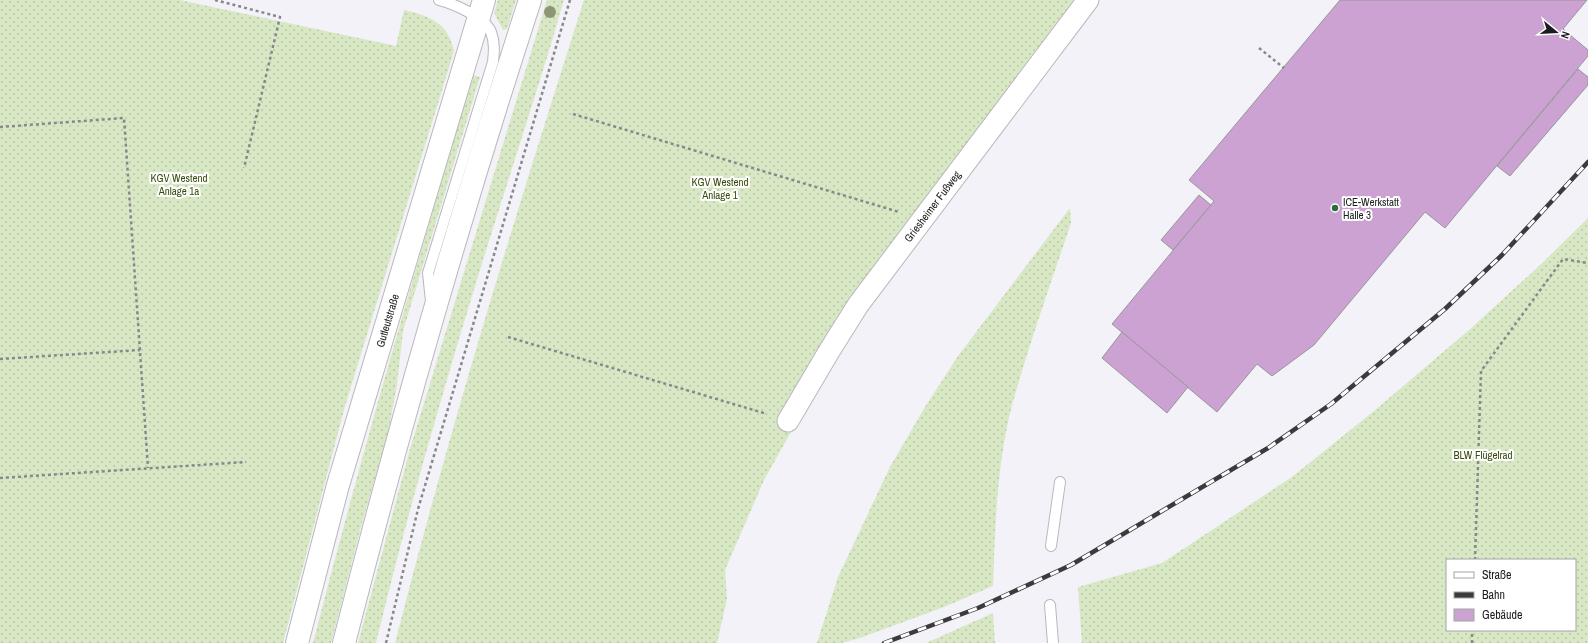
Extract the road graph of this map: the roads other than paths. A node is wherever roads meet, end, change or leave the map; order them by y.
1 (439, 0) edge
2 (530, 0) edge
3 (1088, 0) edge
4 (481, 9) edge
5 (433, 317) junction
6 (788, 421) road end
7 (1060, 482) dead end
8 (1051, 546) dead end
9 (1050, 605) dead end
10 (297, 643) edge
11 (344, 643) edge
12 (1053, 643) edge

1 - 4 lane
2 - 5 main road
3 - 6 street, Griesheimer Fußweg
4 - 5 lane
4 - 10 main road, Gutleutstraße
5 - 11 main road
7 - 8 lane
9 - 12 lane

